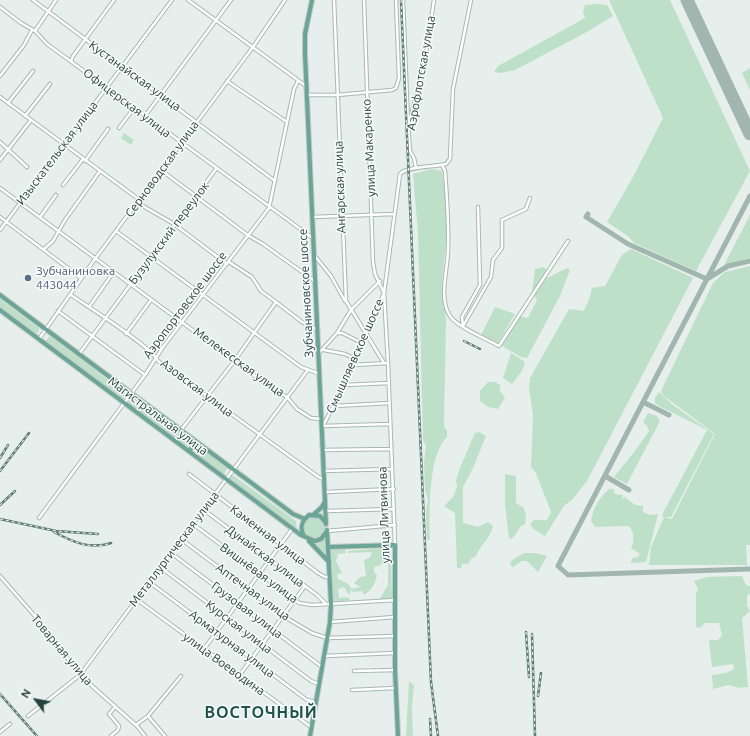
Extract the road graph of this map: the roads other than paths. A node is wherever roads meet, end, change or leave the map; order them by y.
1 (33, 0) edge
2 (56, 0) edge
3 (114, 0) edge
4 (172, 0) edge
5 (188, 0) edge
6 (231, 0) edge
7 (285, 0) edge
8 (312, 0) edge
9 (334, 0) edge
10 (364, 0) edge
11 (396, 0) edge
12 (403, 0) edge
13 (434, 0) edge
14 (471, 0) edge
15 (0, 7) edge
16 (48, 11) junction
17 (215, 21) junction
18 (33, 31) junction
19 (86, 39) junction
20 (253, 47) junction
21 (71, 61) junction
22 (122, 66) junction
23 (33, 71) dead end
24 (0, 76) edge
25 (227, 81) junction
26 (298, 81) junction
27 (50, 84) dead end
28 (307, 87) junction
29 (107, 88) junction
30 (366, 92) junction
31 (160, 94) junction
32 (308, 95) junction
33 (337, 95) junction
34 (0, 97) edge
35 (8, 103) junction
36 (134, 108) junction
37 (26, 116) junction
38 (145, 116) junction
39 (31, 120) junction
40 (197, 121) junction
41 (287, 122) junction
42 (408, 125) junction
43 (119, 128) dead end
44 (108, 129) dead end
45 (0, 142) edge
46 (180, 143) junction
47 (65, 144) junction
48 (7, 150) junction
49 (0, 160) edge
50 (84, 160) junction
51 (442, 165) junction
52 (27, 167) dead end
53 (416, 168) junction
54 (216, 169) junction
55 (161, 170) junction
56 (100, 171) junction
57 (275, 181) junction
58 (63, 185) dead end
59 (0, 188) edge
60 (56, 195) dead end
61 (195, 196) junction
62 (530, 198) dead end
63 (139, 201) junction
64 (20, 203) junction
65 (478, 207) dead end
66 (269, 208) junction
67 (394, 214) junction
68 (372, 216) junction
69 (40, 217) junction
70 (313, 217) junction
71 (341, 217) junction
72 (0, 218) edge
73 (6, 222) junction
74 (174, 224) junction
75 (0, 230) edge
76 (116, 230) junction
77 (59, 231) junction
78 (249, 236) junction
79 (314, 239) junction
80 (568, 241) dead end
81 (44, 249) junction
82 (151, 256) junction
83 (315, 256) junction
84 (95, 259) junction
85 (228, 263) junction
86 (114, 273) junction
87 (81, 278) junction
88 (380, 281) junction
89 (316, 283) junction
90 (130, 284) junction
91 (384, 293) junction
92 (0, 295) edge
93 (71, 295) junction
94 (204, 295) junction
95 (151, 300) junction
96 (346, 301) junction
97 (276, 302) junction
98 (89, 307) junction
99 (0, 310) edge
100 (351, 310) junction
101 (58, 312) junction
102 (105, 318) junction
103 (183, 322) junction
104 (464, 326) junction
105 (46, 329) junction
106 (318, 330) junction
107 (255, 333) junction
108 (337, 333) junction
109 (126, 334) junction
110 (92, 335) junction
111 (366, 335) junction
112 (38, 339) junction
113 (362, 343) junction
114 (324, 350) junction
115 (319, 353) junction
116 (79, 354) junction
117 (157, 359) junction
118 (355, 359) junction
119 (235, 360) junction
120 (384, 363) junction
121 (388, 363) junction
122 (353, 365) junction
123 (307, 371) junction
124 (320, 374) junction
125 (145, 375) junction
126 (389, 383) junction
127 (344, 385) junction
128 (131, 393) junction
129 (208, 396) junction
130 (287, 397) junction
131 (124, 403) junction
132 (390, 404) junction
133 (334, 406) junction
134 (322, 419) junction
135 (390, 424) junction
136 (323, 426) junction
137 (181, 430) junction
138 (260, 434) junction
139 (196, 442) junction
140 (391, 449) junction
141 (323, 450) junction
142 (189, 451) junction
143 (392, 469) junction
144 (232, 470) junction
145 (324, 471) junction
146 (189, 474) dead end
147 (325, 478) junction
148 (226, 480) junction
149 (394, 489) junction
150 (326, 492) junction
151 (215, 496) junction
152 (326, 499) junction
153 (394, 509) junction
154 (204, 510) junction
155 (327, 511) junction
156 (313, 515) junction
157 (39, 518) dead end
158 (305, 519) junction
159 (193, 524) junction
160 (326, 524) junction
161 (395, 525) junction
162 (292, 529) junction
163 (327, 531) junction
164 (306, 538) junction
165 (181, 539) junction
166 (280, 545) junction
167 (395, 545) junction
168 (328, 547) junction
169 (171, 553) junction
170 (270, 559) junction
171 (329, 562) junction
172 (160, 567) junction
173 (259, 574) junction
174 (0, 576) edge
175 (330, 577) junction
176 (149, 582) junction
177 (305, 586) junction
178 (247, 589) junction
179 (136, 599) junction
180 (396, 600) junction
181 (294, 601) junction
182 (237, 603) junction
183 (325, 604) junction
184 (331, 604) junction
185 (284, 616) junction
186 (227, 617) junction
187 (396, 617) junction
188 (330, 622) junction
189 (273, 630) junction
190 (216, 632) junction
191 (395, 636) junction
192 (328, 638) junction
193 (262, 644) junction
194 (204, 648) junction
195 (395, 653) junction
196 (325, 656) junction
197 (252, 658) junction
198 (323, 667) junction
199 (395, 670) junction
200 (354, 671) dead end
201 (80, 675) junction
202 (182, 676) dead end
203 (239, 676) junction
204 (319, 685) junction
205 (396, 688) junction
206 (352, 690) dead end
207 (316, 702) junction
208 (115, 707) junction
209 (28, 716) dead end
210 (148, 716) junction
211 (10, 724) dead end
212 (136, 725) junction
213 (312, 728) junction
214 (0, 732) edge
215 (112, 736) edge
216 (145, 736) edge
217 (164, 736) edge
218 (310, 736) edge
219 (398, 736) edge

1 - 16 street, Кустанайская улица
2 - 16 street
3 - 19 street
4 - 22 street, Изыскательская улица
5 - 17 street
6 - 17 street
7 - 20 street, Серноводская улица
8 - 28 main road
9 - 33 street, Ангарская улица
10 - 30 street, улица Макаренко
11 - 30 street
12 - 42 street
13 - 42 street, Аэрофлотская улица
14 - 51 street
15 - 18 street, Офицерская улица
16 - 18 street
16 - 19 street, Кустанайская улица
17 - 20 street
17 - 31 street
18 - 21 street, Офицерская улица
18 - 24 street
19 - 21 street
19 - 22 street, Кустанайская улица
20 - 25 street, Серноводская улица
20 - 26 street
21 - 29 street, Офицерская улица
22 - 29 street, Изыскательская улица
22 - 31 street, Кустанайская улица
23 - 35 street
25 - 40 street, Серноводская улица
25 - 41 street
26 - 28 street
26 - 41 street, Аэропортовское шоссе
27 - 37 street
28 - 32 main road, Зубчаниновское шоссе
29 - 36 street, Офицерская улица
29 - 47 street, Изыскательская улица
30 - 33 street
30 - 68 street, улица Макаренко
31 - 38 street
31 - 40 street, Кустанайская улица
32 - 33 street
32 - 70 main road, Зубчаниновское шоссе
33 - 71 street, Ангарская улица
34 - 35 street
35 - 37 street
36 - 38 street, Офицерская улица
36 - 43 street
37 - 39 street
38 - 46 street, Офицерская улица
39 - 47 street
39 - 48 street
40 - 46 street, Серноводская улица
40 - 57 street, Кустанайская улица
41 - 57 street, Аэропортовское шоссе
42 - 53 street, Аэрофлотская улица
44 - 50 street
45 - 48 street
46 - 54 street, Офицерская улица
46 - 55 street, Серноводская улица
47 - 50 street
47 - 64 street, Изыскательская улица
48 - 49 street
48 - 52 street
50 - 56 street
50 - 58 street
51 - 53 street, Смышляевское шоссе
51 - 104 street
53 - 67 street, Смышляевское шоссе
54 - 61 street, Бузулукский переулок
54 - 66 street, Офицерская улица
55 - 61 street
55 - 63 street, Серноводская улица
56 - 63 street
56 - 77 street
57 - 66 street, Аэропортовское шоссе
59 - 64 street, Мелекесская улица
60 - 69 street
61 - 74 street, Бузулукский переулок
61 - 78 street
62 - 104 street
63 - 74 street
63 - 76 street, Серноводская улица
64 - 69 street, Мелекесская улица
64 - 73 street, Изыскательская улица
65 - 104 street
66 - 78 street, Аэропортовское шоссе
66 - 79 street, Офицерская улица
67 - 68 street
67 - 91 street, Смышляевское шоссе
68 - 71 street
68 - 88 street, улица Макаренко
69 - 77 street, Мелекесская улица
70 - 71 street
70 - 79 main road, Зубчаниновское шоссе
71 - 96 street, Ангарская улица
72 - 73 street
73 - 75 street, Изыскательская улица
73 - 81 street
74 - 82 street, Бузулукский переулок
74 - 85 street
76 - 82 street
76 - 84 street, Серноводская улица
77 - 81 street
77 - 84 street, Мелекесская улица
78 - 85 street, Аэропортовское шоссе
78 - 89 street
79 - 83 main road, Зубчаниновское шоссе
80 - 104 street
81 - 87 street
82 - 90 street, Бузулукский переулок
82 - 94 street
83 - 89 main road, Зубчаниновское шоссе
83 - 96 street
84 - 86 street, Мелекесская улица
84 - 87 street, Серноводская улица
85 - 94 street, Аэропортовское шоссе
85 - 97 street
86 - 90 street, Мелекесская улица
86 - 98 street
87 - 93 street, Серноводская улица
88 - 91 street, улица Макаренко
88 - 100 street
89 - 106 main road, Зубчаниновское шоссе
90 - 95 street, Мелекесская улица
90 - 102 street, Бузулукский переулок
91 - 111 street, Смышляевское шоссе
91 - 121 street, улица Литвинова
92 - 105 main road, Магистральная улица
93 - 98 street, Азовская улица
93 - 101 street, Серноводская улица
94 - 103 street, Аэропортовское шоссе
94 - 107 street
95 - 103 street, Мелекесская улица
95 - 109 street
96 - 100 street, Ангарская улица
97 - 106 street
97 - 107 street
98 - 102 street, Азовская улица
99 - 112 main road, Магистральная улица
100 - 108 street
100 - 111 street, Ангарская улица
101 - 105 street, Серноводская улица
101 - 110 street
102 - 109 street, Азовская улица
102 - 110 street, Бузулукский переулок
103 - 117 street, Аэропортовское шоссе
103 - 119 street, Мелекесская улица
105 - 112 street, Серноводская улица
105 - 116 main road, Магистральная улица
106 - 115 main road, Зубчаниновское шоссе
107 - 119 street
107 - 123 street
108 - 113 street
108 - 114 street
109 - 117 street, Азовская улица
110 - 116 street, Бузулукский переулок
110 - 125 street
111 - 113 street, Смышляевское шоссе
111 - 120 street, Ангарская улица
112 - 131 main road, Магистральная улица
113 - 118 street, Смышляевское шоссе
114 - 115 street
114 - 118 street
115 - 124 main road, Зубчаниновское шоссе
116 - 128 main road, Магистральная улица
117 - 125 street, Аэропортовское шоссе
117 - 129 street, Азовская улица
118 - 122 street, Смышляевское шоссе
119 - 129 street
119 - 130 street, Мелекесская улица
120 - 121 street
120 - 122 street
121 - 126 street, улица Литвинова
122 - 127 street, Смышляевское шоссе
123 - 124 street
123 - 130 street, Металлургическая улица
124 - 134 main road, Зубчаниновское шоссе
125 - 128 street, Аэропортовское шоссе
126 - 127 street
126 - 132 street, улица Литвинова
127 - 133 street, Смышляевское шоссе
128 - 131 street, Аэропортовское шоссе
128 - 137 main road, Магистральная улица
129 - 137 street
129 - 138 street, Азовская улица
130 - 134 street, Мелекесская улица
130 - 138 street, Металлургическая улица
131 - 142 main road, Магистральная улица
131 - 157 street, Аэропортовское шоссе
132 - 133 street
132 - 135 street, улица Литвинова
133 - 136 street, Смышляевское шоссе
134 - 136 main road, Зубчаниновское шоссе
135 - 136 street
135 - 140 street, улица Литвинова
136 - 141 main road, Зубчаниновское шоссе
137 - 139 main road, Магистральная улица
138 - 144 street, Металлургическая улица
138 - 147 street, Азовская улица
139 - 142 main road
139 - 144 main road, Магистральная улица
140 - 141 street
140 - 143 street, улица Литвинова
141 - 145 main road, Зубчаниновское шоссе
142 - 148 main road, Магистральная улица
143 - 145 street
143 - 149 street, улица Литвинова
144 - 148 street, Металлургическая улица
144 - 158 main road, Магистральная улица
145 - 147 main road, Зубчаниновское шоссе
146 - 151 street, Каменная улица
147 - 150 main road, Зубчаниновское шоссе
148 - 151 street, Металлургическая улица
148 - 162 main road, Магистральная улица
149 - 150 street
149 - 153 street, улица Литвинова
150 - 152 main road, Зубчаниновское шоссе
151 - 154 street, Металлургическая улица
151 - 166 street, Каменная улица
152 - 155 main road, Зубчаниновское шоссе
152 - 156 main road
153 - 155 street
153 - 161 street, улица Литвинова
154 - 159 street, Металлургическая улица
154 - 170 street, Дунайская улица
155 - 160 main road, Зубчаниновское шоссе
156 - 158 main road
156 - 160 main road
158 - 164 main road
159 - 165 street, Металлургическая улица
159 - 173 street, Вишнёвая улица
160 - 163 main road
161 - 163 street
161 - 167 street, улица Литвинова
162 - 164 main road, Магистральная улица
162 - 166 street
163 - 164 main road
163 - 168 main road
164 - 171 main road
165 - 169 street, Металлургическая улица
165 - 178 street, Аптечная улица
166 - 170 street
166 - 175 street, Каменная улица
167 - 168 main road
167 - 180 main road, улица Литвинова
168 - 171 main road
169 - 172 street, Металлургическая улица
169 - 182 street, Грузовая улица
170 - 173 street
170 - 177 street, Дунайская улица
171 - 175 main road
172 - 176 street, Металлургическая улица
172 - 186 street, Курская улица
173 - 178 street
173 - 181 street, Вишнёвая улица
174 - 201 street, Товарная улица
175 - 184 main road
176 - 179 street, Металлургическая улица
176 - 190 street, Арматурная улица
177 - 181 street
177 - 183 street, Дунайская улица
178 - 182 street
178 - 185 street, Аптечная улица
179 - 194 street, улица Воеводина
179 - 201 street, Металлургическая улица
180 - 184 street, Вишнёвая улица
180 - 187 main road, улица Литвинова
181 - 183 street, Вишнёвая улица
181 - 185 street
182 - 186 street
182 - 189 street, Грузовая улица
183 - 184 street, Вишнёвая улица
184 - 188 main road
185 - 189 street
185 - 192 street, Аптечная улица
186 - 190 street
186 - 193 street, Курская улица
187 - 188 street
187 - 191 main road, улица Литвинова
188 - 192 main road
189 - 193 street
189 - 198 street, Грузовая улица
190 - 194 street
190 - 197 street, Арматурная улица
191 - 192 street
191 - 195 main road, улица Литвинова
192 - 196 main road
193 - 197 street
193 - 204 street, Курская улица
194 - 203 street, улица Воеводина
195 - 196 street
195 - 199 main road, улица Литвинова
196 - 198 main road
197 - 203 street
197 - 207 street, Арматурная улица
198 - 204 main road
199 - 200 street
199 - 205 main road, улица Литвинова
201 - 208 street, Товарная улица
201 - 209 street, Металлургическая улица
202 - 210 street
203 - 213 street, улица Воеводина
204 - 207 main road
205 - 206 street
205 - 219 main road, улица Литвинова
207 - 213 main road
208 - 212 street, Товарная улица
208 - 215 street
210 - 212 street
210 - 217 street
211 - 214 street
212 - 216 street, Товарная улица
213 - 218 main road

